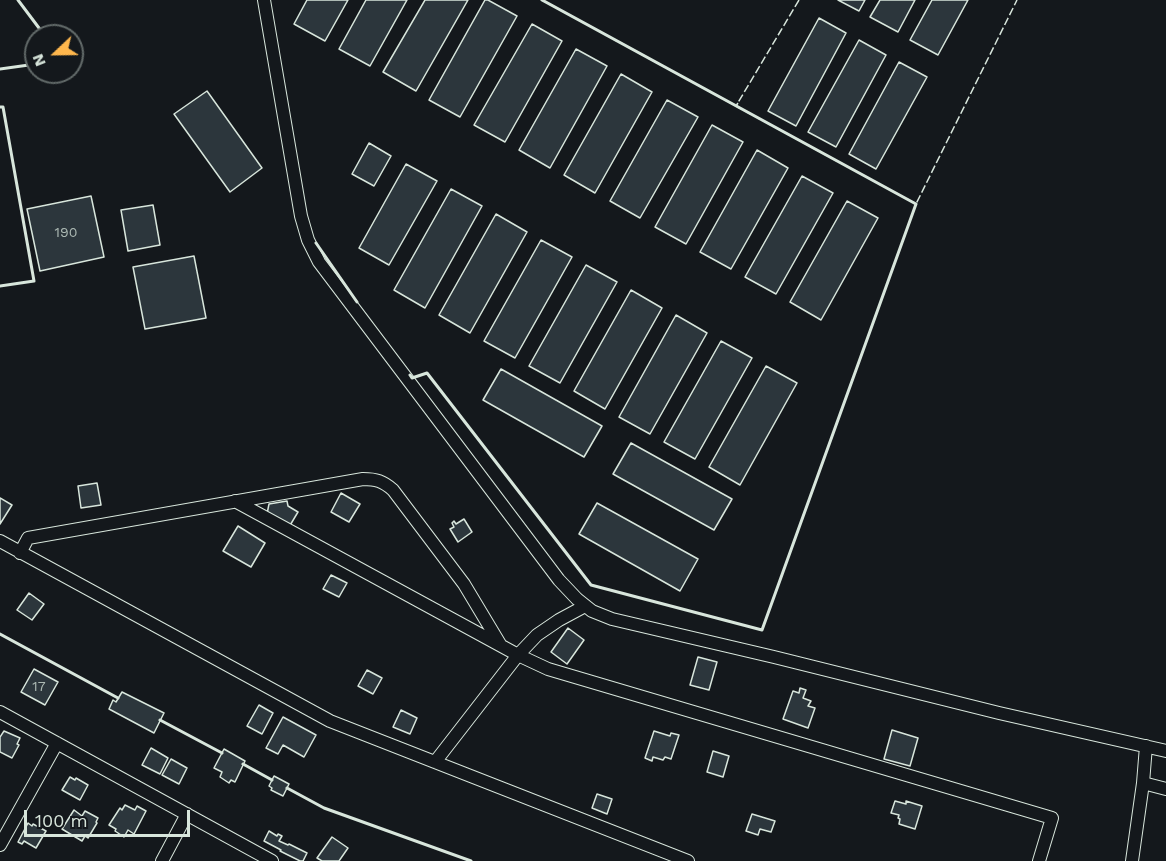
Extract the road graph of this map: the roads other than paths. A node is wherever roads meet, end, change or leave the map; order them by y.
1 (264, 0) edge
2 (235, 501) junction
3 (0, 542) edge
4 (20, 553) junction
5 (585, 606) junction
6 (501, 646) junction
7 (518, 655) junction
8 (0, 712) edge
9 (57, 743) junction
10 (1146, 746) junction
11 (1166, 751) edge
12 (435, 762) junction
13 (1143, 783) junction
14 (1166, 789) edge
15 (187, 814) junction
16 (0, 845) edge
17 (162, 861) edge
18 (272, 861) edge
19 (688, 861) edge
20 (1039, 861) edge
21 (1132, 861) edge

1 - 5 street
2 - 4 street
2 - 6 street
2 - 6 street
3 - 4 street
4 - 12 street
5 - 7 street
5 - 10 street
6 - 7 street
7 - 12 street
7 - 20 street
8 - 9 street
9 - 15 street
9 - 16 street
10 - 11 street
10 - 13 street
12 - 19 street
13 - 14 street
13 - 21 street
15 - 17 street
15 - 18 street

